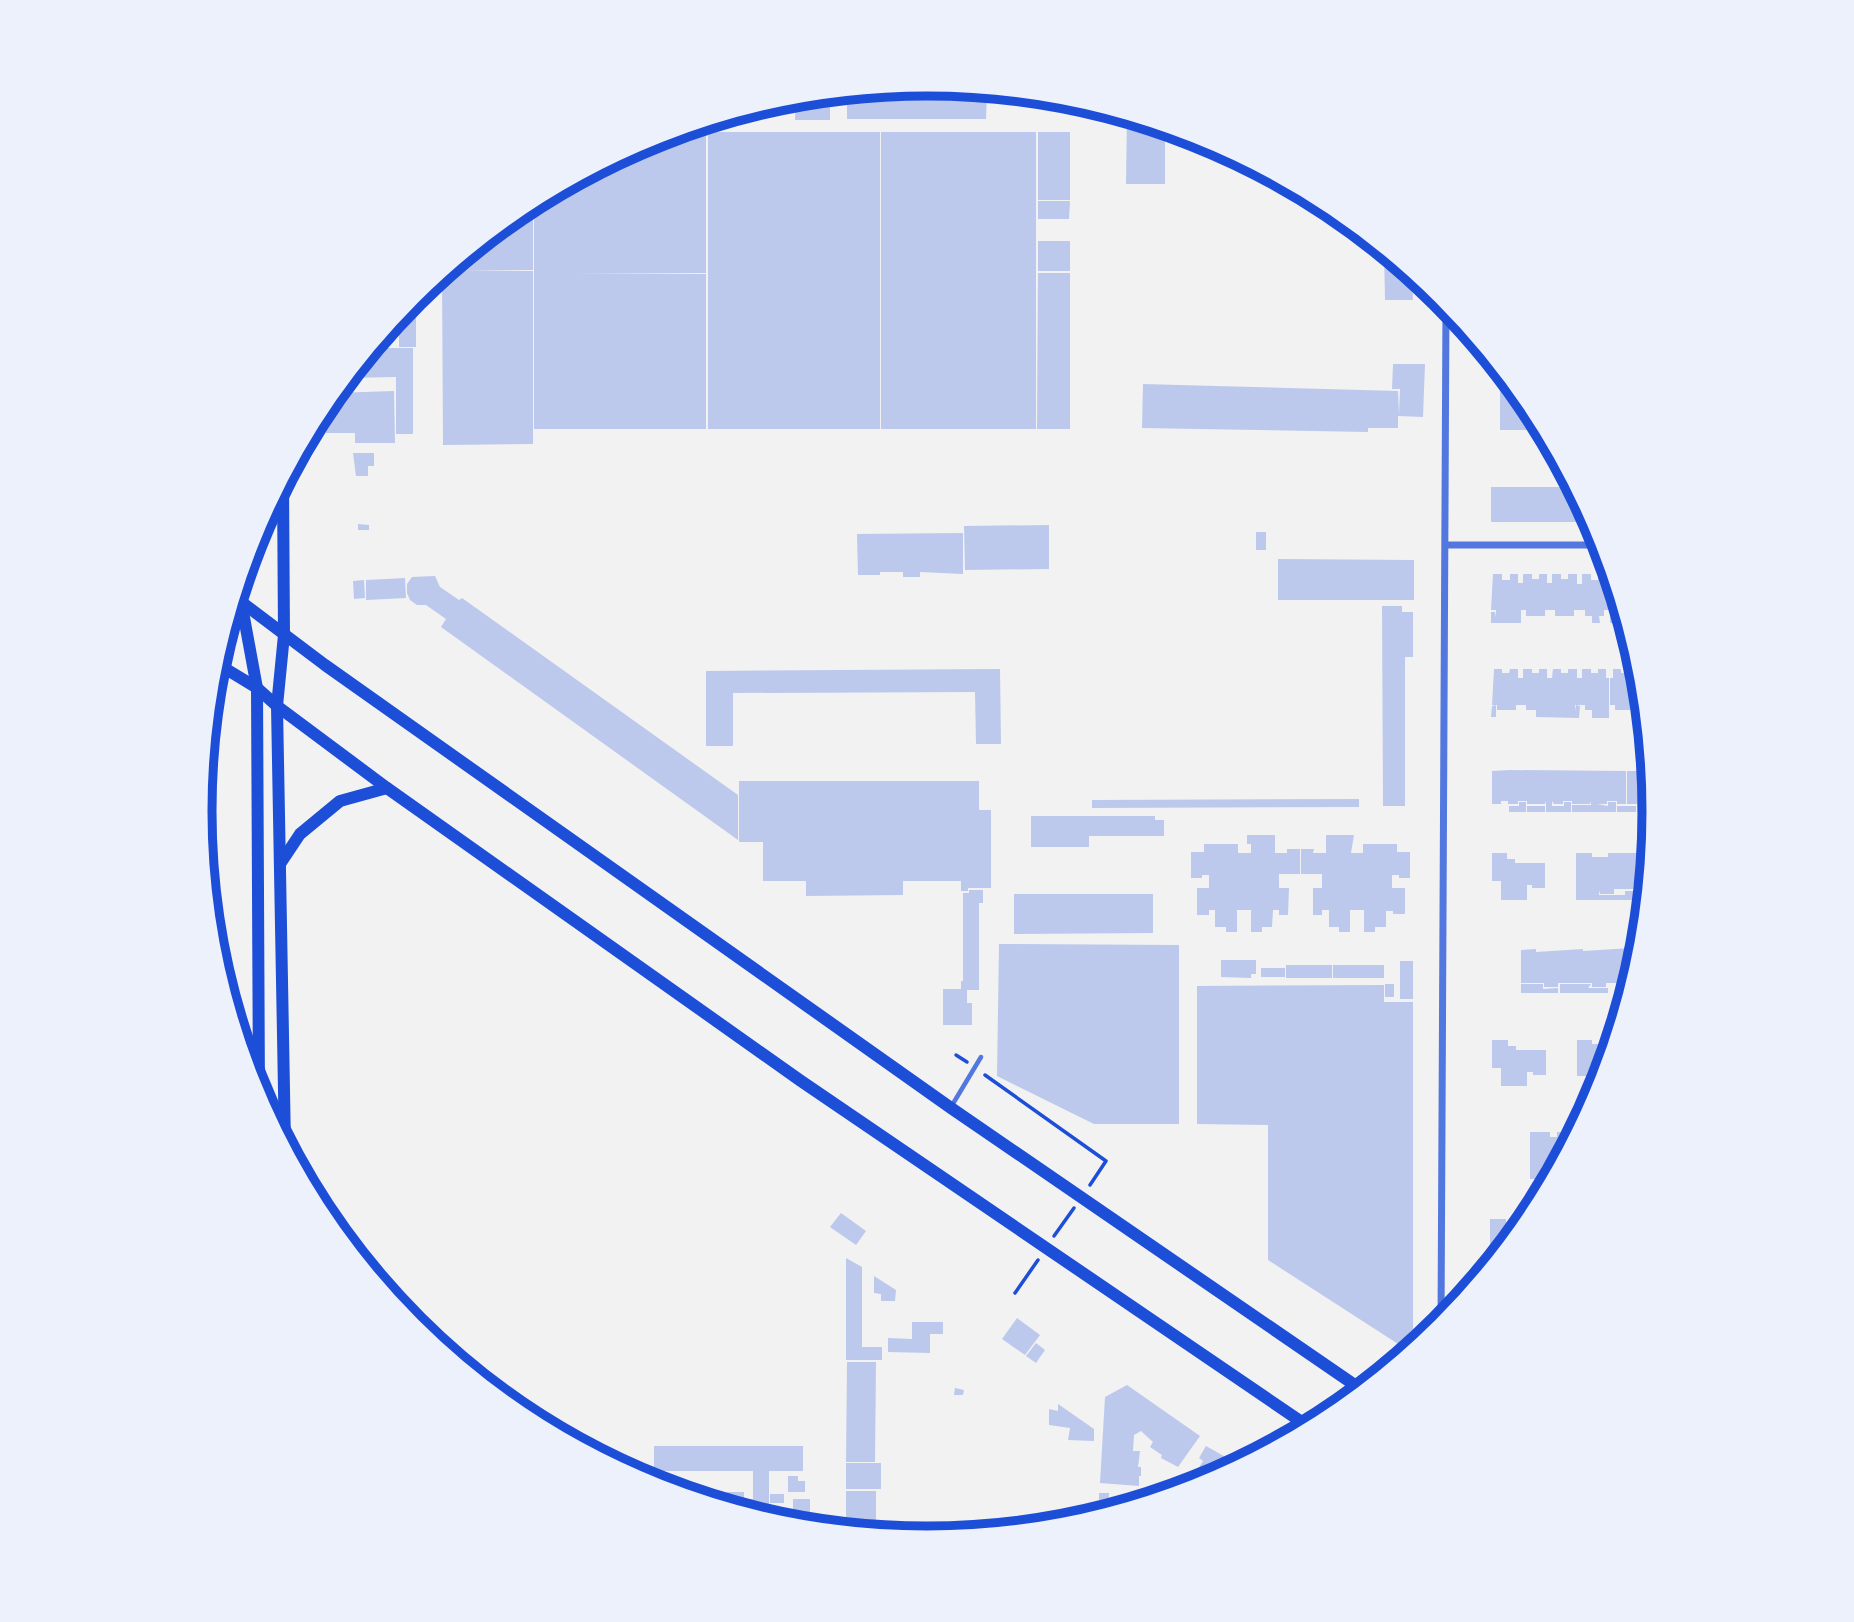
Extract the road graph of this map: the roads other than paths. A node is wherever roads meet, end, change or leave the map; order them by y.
1 (1446, 321) edge
2 (283, 501) edge
3 (1446, 545) junction
4 (1590, 545) edge
5 (243, 604) edge
6 (241, 613) edge
7 (284, 635) junction
8 (227, 669) edge
9 (257, 688) junction
10 (277, 706) junction
11 (387, 788) junction
12 (280, 865) junction
13 (981, 1057) dead end
14 (259, 1064) edge
15 (951, 1108) junction
16 (285, 1124) edge
17 (1441, 1306) edge
18 (1353, 1384) edge
19 (1299, 1420) edge

1 - 3 street
2 - 7 main road
3 - 4 street
3 - 17 street
5 - 7 main road
6 - 9 main road
7 - 10 main road
7 - 15 main road
8 - 9 main road
9 - 10 main road
9 - 14 main road
10 - 11 main road
10 - 12 main road
11 - 12 main road
11 - 19 main road
12 - 16 main road
13 - 15 lane
15 - 18 main road

